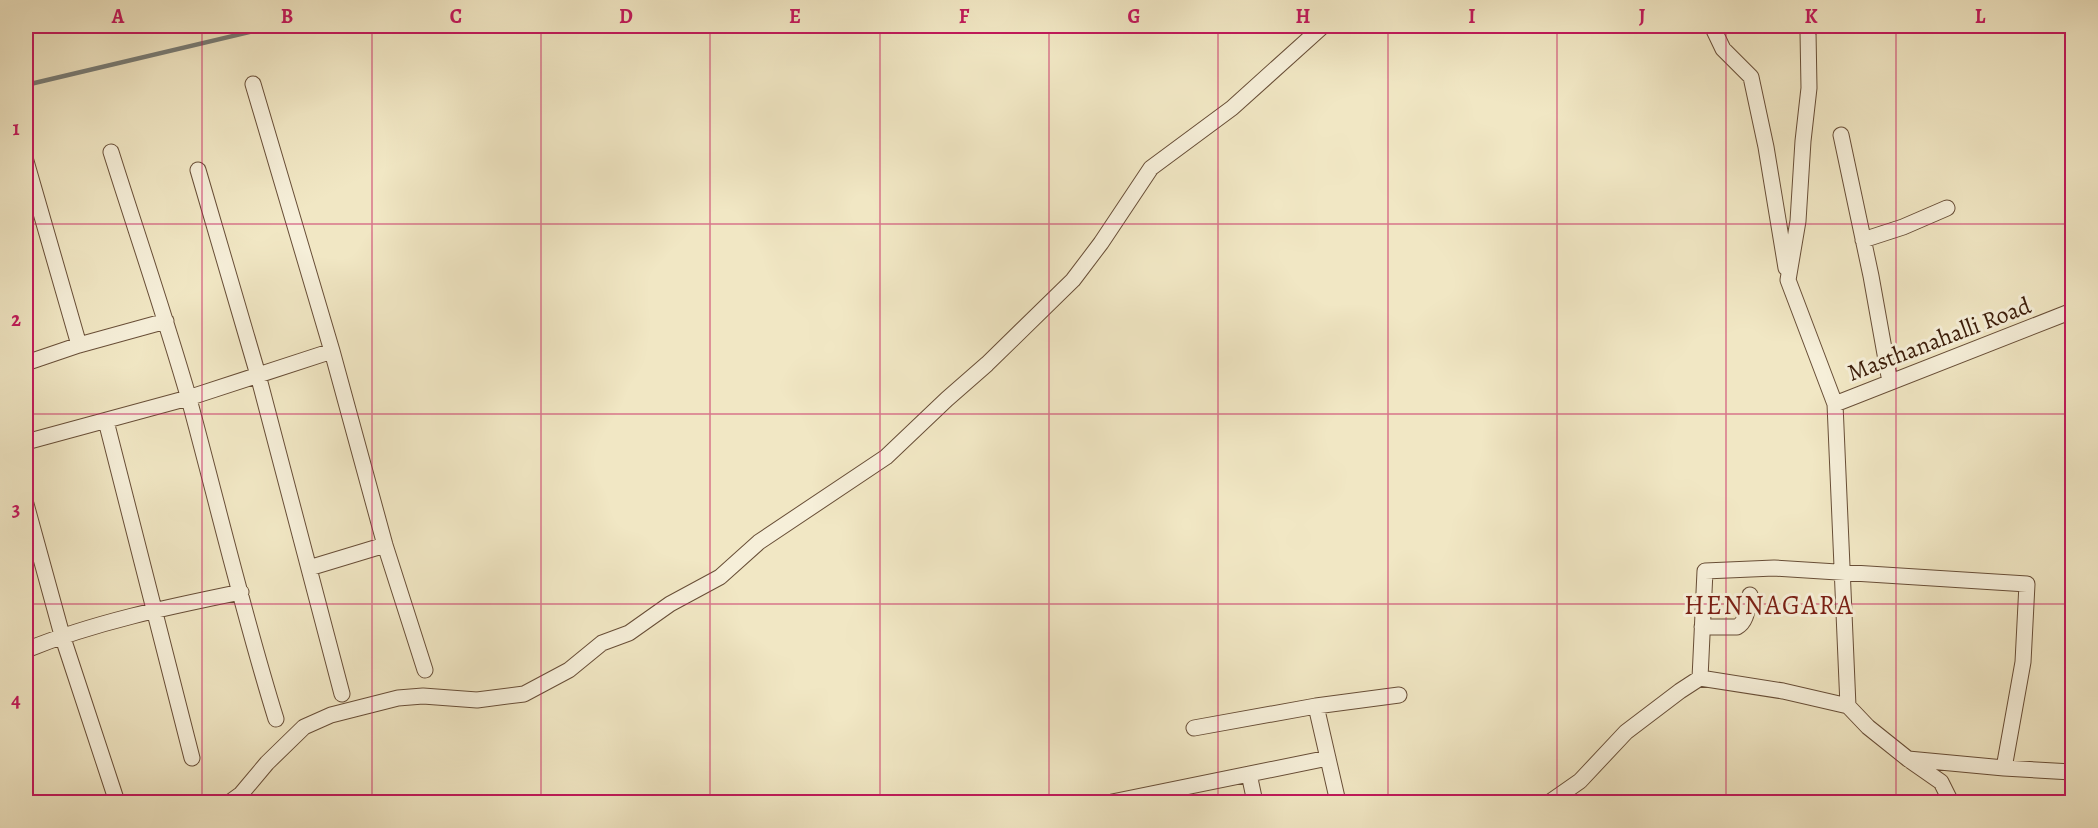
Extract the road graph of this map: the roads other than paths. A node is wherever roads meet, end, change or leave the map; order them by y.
1 (1323, 26) edge
2 (1712, 26) edge
3 (1812, 26) edge
4 (253, 84) dead end
5 (1841, 135) dead end
6 (111, 152) dead end
7 (26, 161) edge
8 (198, 170) dead end
9 (1947, 208) dead end
10 (1863, 240) junction
11 (1788, 280) junction
12 (2073, 311) edge
13 (166, 321) junction
14 (79, 345) junction
15 (332, 351) junction
16 (26, 363) edge
17 (258, 375) junction
18 (1890, 382) junction
19 (188, 398) junction
20 (1835, 404) junction
21 (106, 421) junction
22 (26, 442) edge
23 (26, 504) edge
24 (385, 545) junction
25 (309, 568) junction
26 (1842, 571) junction
27 (241, 592) junction
28 (1750, 596) dead end
29 (153, 610) junction
30 (1702, 627) junction
31 (62, 635) junction
32 (26, 650) edge
33 (425, 670) dead end
34 (1700, 678) junction
35 (342, 694) dead end
36 (1399, 695) dead end
37 (1316, 706) junction
38 (1848, 706) junction
39 (276, 719) dead end
40 (1194, 728) dead end
41 (192, 758) dead end
42 (1328, 758) junction
43 (1908, 759) junction
44 (2004, 768) junction
45 (2073, 772) edge
46 (1249, 774) junction
47 (1177, 796) edge
48 (117, 802) edge
49 (230, 802) edge
50 (1112, 802) edge
51 (1255, 802) edge
52 (1338, 802) edge
53 (1550, 802) edge
54 (1952, 802) edge

1 - 49 street
2 - 11 street
3 - 11 street
4 - 15 street
5 - 10 street
6 - 13 street
7 - 14 street
8 - 17 street
9 - 10 street
10 - 18 street
11 - 20 street
12 - 18 street, Masthanahalli Road
13 - 14 street
13 - 19 street
14 - 16 street
15 - 17 street
15 - 24 street
17 - 19 street
17 - 25 street
18 - 20 street, Masthanahalli Road
19 - 21 street
19 - 27 street
20 - 26 street, Masthanahalli Road
21 - 22 street
21 - 29 street
23 - 31 street
24 - 25 street
24 - 33 street
25 - 35 street
26 - 30 street
26 - 38 street, Masthanahalli Road
26 - 44 street
27 - 29 street
27 - 39 street
28 - 30 street
29 - 31 street
29 - 41 street
30 - 34 street
31 - 32 street
31 - 48 street
34 - 38 street
34 - 53 street
36 - 37 street
37 - 40 street
37 - 42 street
38 - 43 street
42 - 46 street
42 - 52 street
43 - 44 street
43 - 54 street
44 - 45 street
46 - 47 street
46 - 51 street
47 - 50 street

